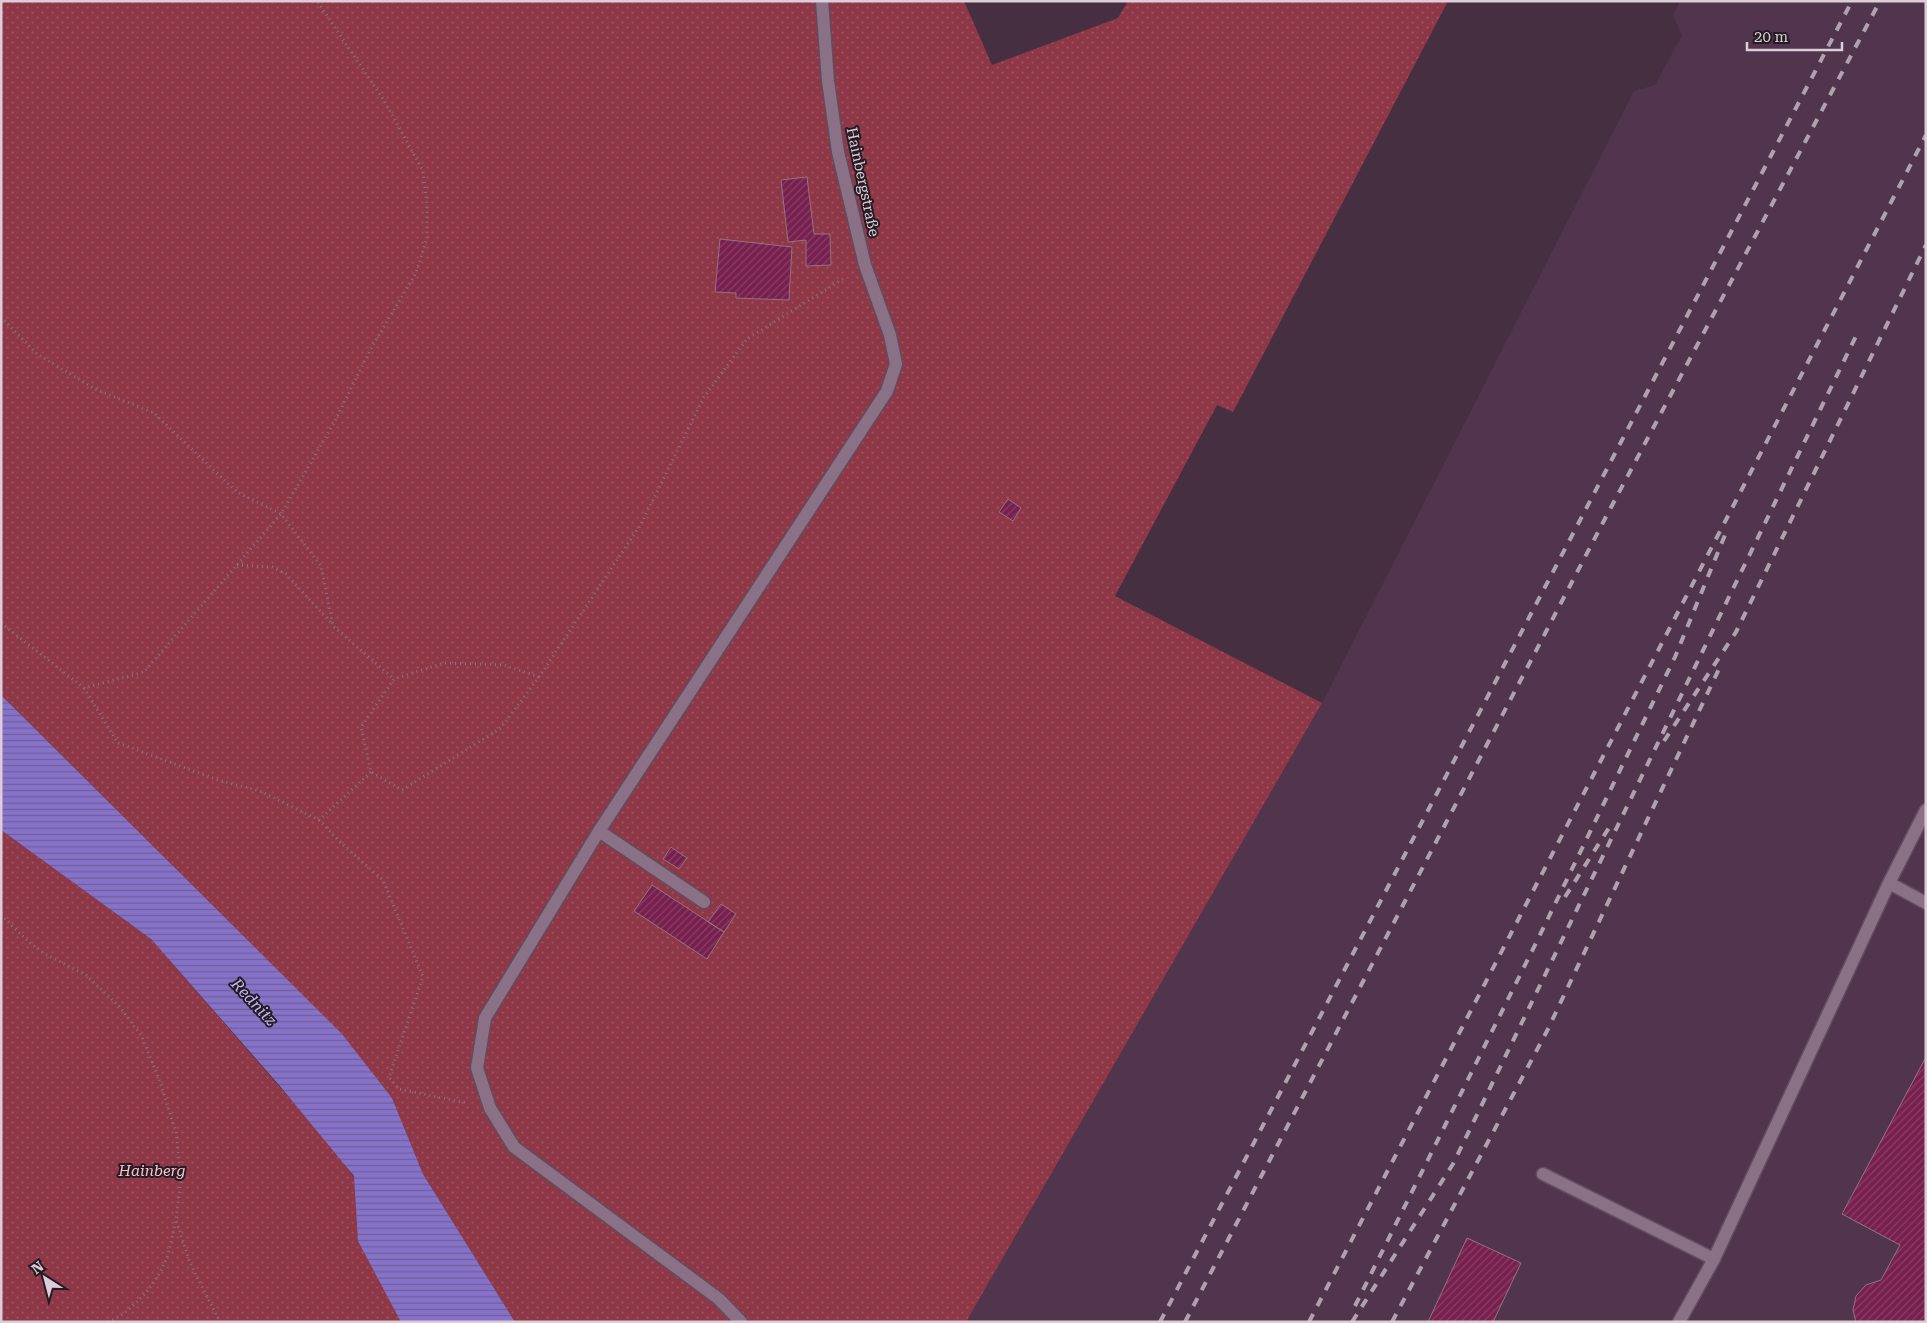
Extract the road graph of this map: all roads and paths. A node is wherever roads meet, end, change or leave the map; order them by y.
1 (317, 1) edge
2 (822, 1) edge
3 (865, 265) junction
4 (1, 317) edge
5 (281, 514) junction
6 (237, 565) junction
7 (1, 623) edge
8 (333, 626) junction
9 (539, 677) junction
10 (394, 679) junction
11 (84, 688) junction
12 (371, 772) junction
13 (1926, 810) edge
14 (319, 820) junction
15 (599, 831) junction
16 (1889, 883) junction
17 (704, 902) dead end
18 (1926, 903) edge
19 (1, 915) edge
20 (490, 1108) junction
21 (1543, 1174) dead end
22 (176, 1220) junction
23 (1714, 1259) junction
24 (108, 1322) edge
25 (220, 1322) edge
26 (741, 1322) edge
27 (1680, 1322) edge

1 - 5 path
2 - 3 lane, Hainbergstraße
3 - 9 path
3 - 15 lane, Hainbergstraße
4 - 5 path
5 - 6 path
5 - 8 path
6 - 8 path
6 - 11 path
7 - 11 path
8 - 10 path
9 - 10 path
9 - 12 path
10 - 12 path
11 - 14 path
12 - 14 path
13 - 16 lane
14 - 20 path
15 - 17 lane
15 - 20 lane
16 - 18 lane
16 - 23 lane
19 - 22 path
20 - 26 lane
21 - 23 lane
22 - 24 path
22 - 25 path
23 - 27 lane

